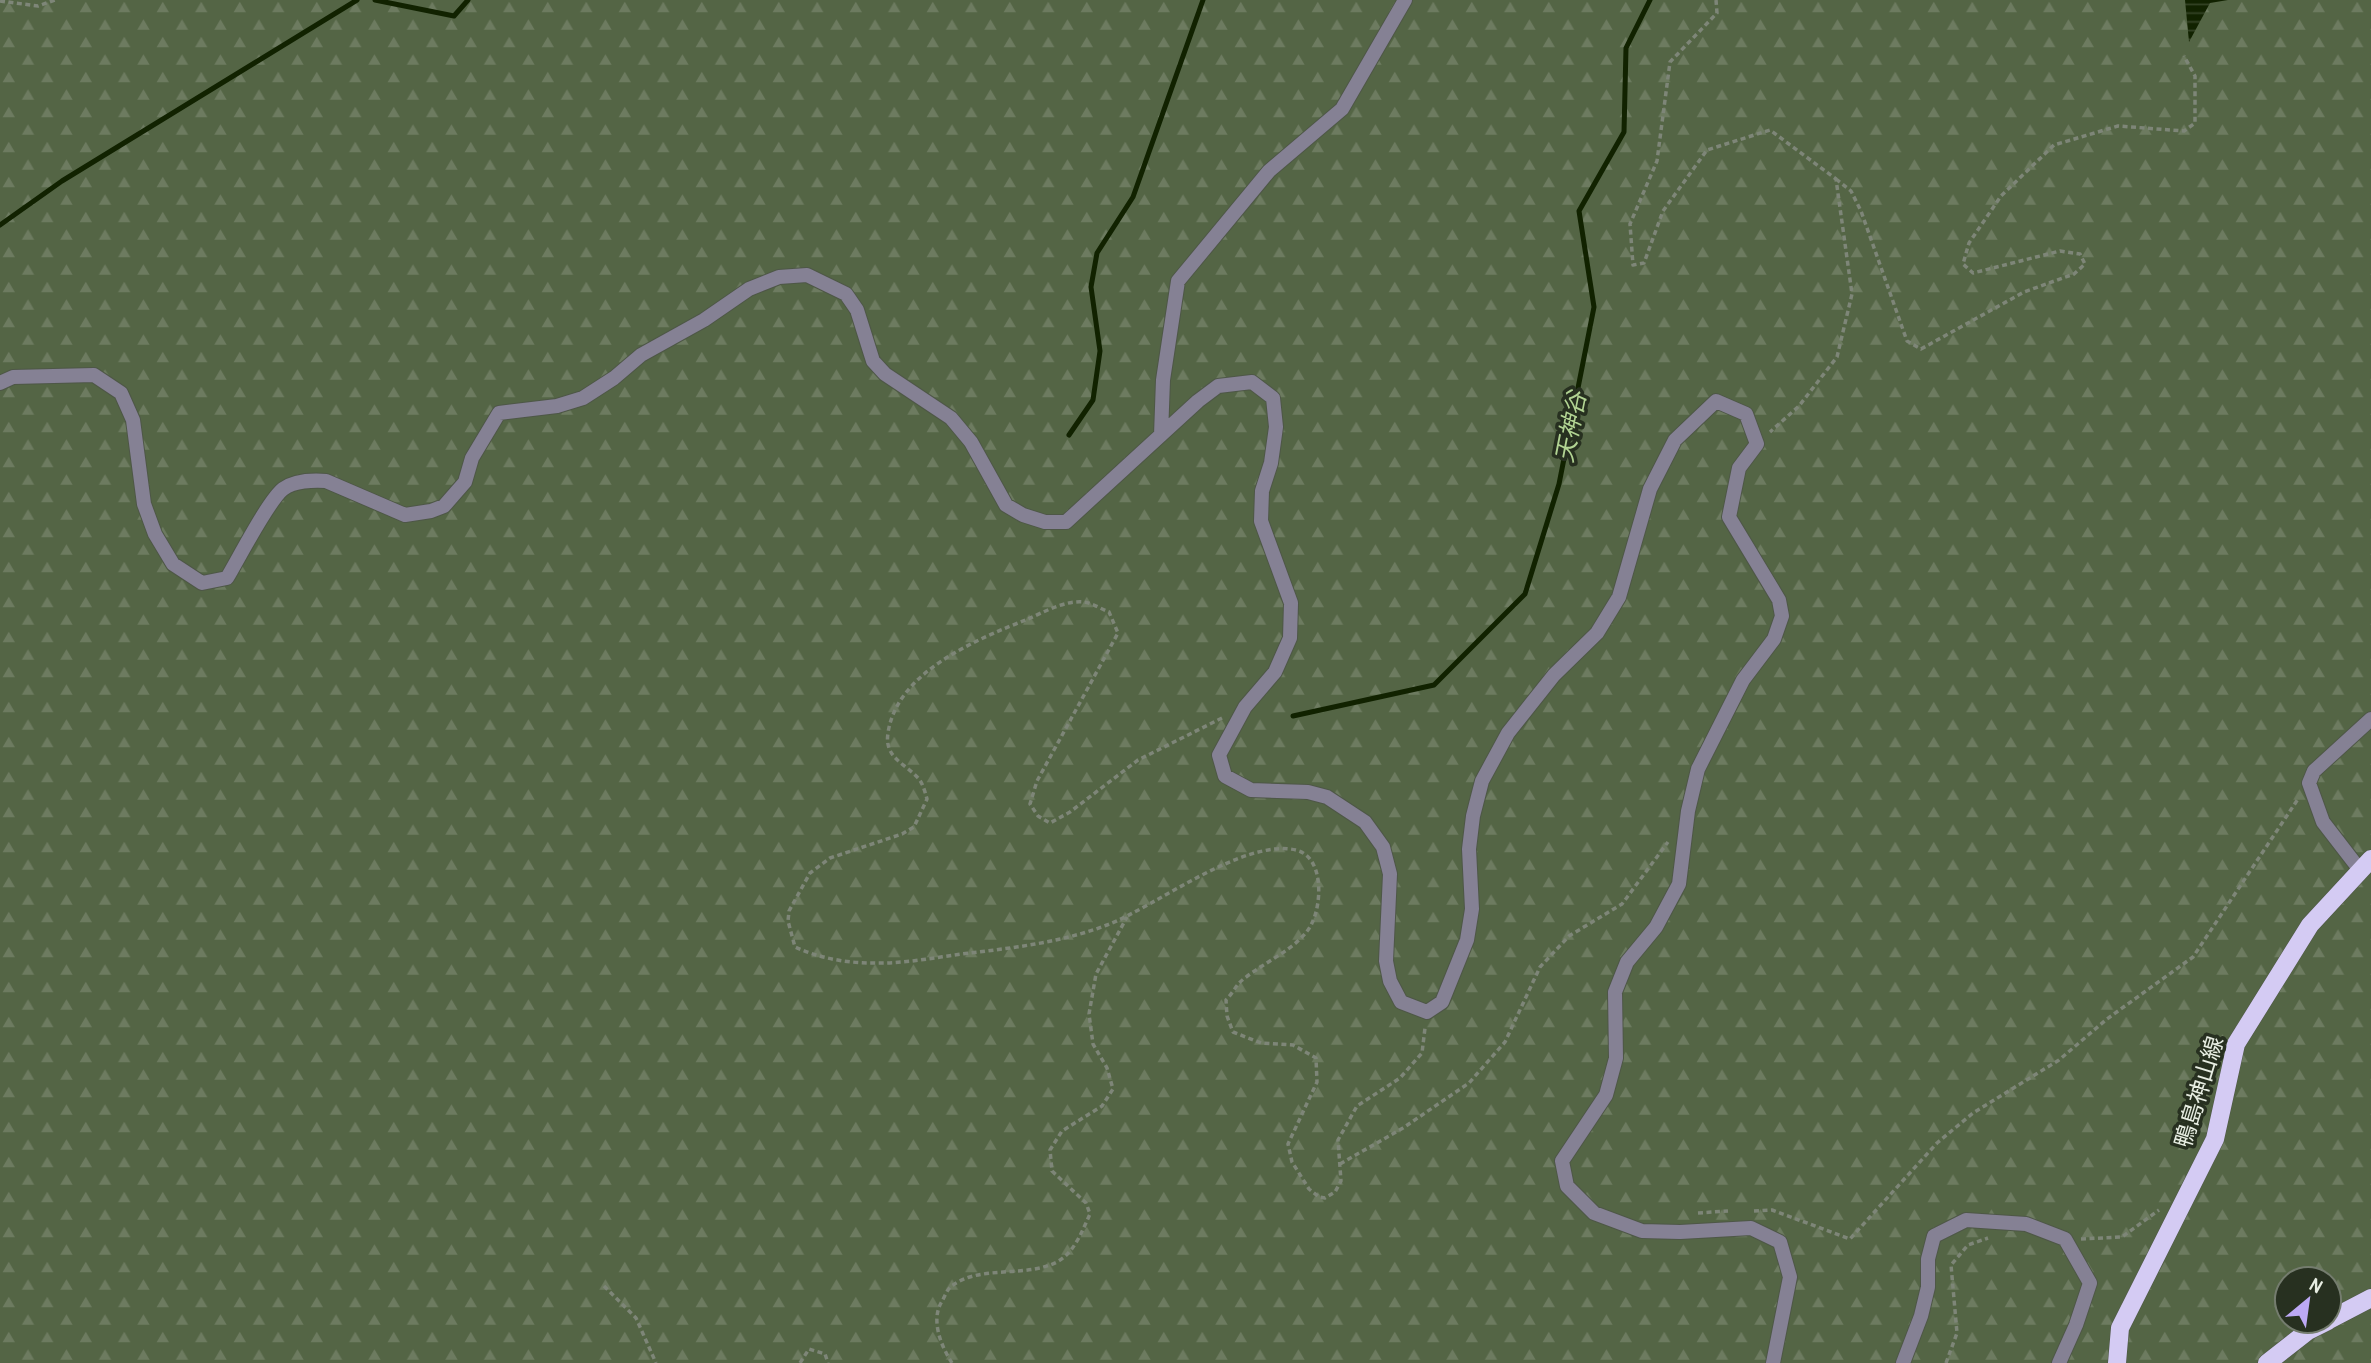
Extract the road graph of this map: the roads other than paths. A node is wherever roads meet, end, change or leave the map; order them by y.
1 (1405, 0) edge
2 (0, 383) edge
3 (1161, 435) junction
4 (2371, 719) edge
5 (2366, 864) edge
6 (2371, 1298) edge
7 (2343, 1313) edge
8 (2303, 1335) edge
9 (1773, 1363) edge
10 (1903, 1363) edge
11 (2059, 1363) edge
12 (2117, 1363) edge
13 (2267, 1363) edge

1 - 3 street
2 - 3 street
3 - 9 street
4 - 5 street
5 - 12 main road, 鴨島神山線
6 - 7 main road
8 - 13 main road
10 - 11 street

